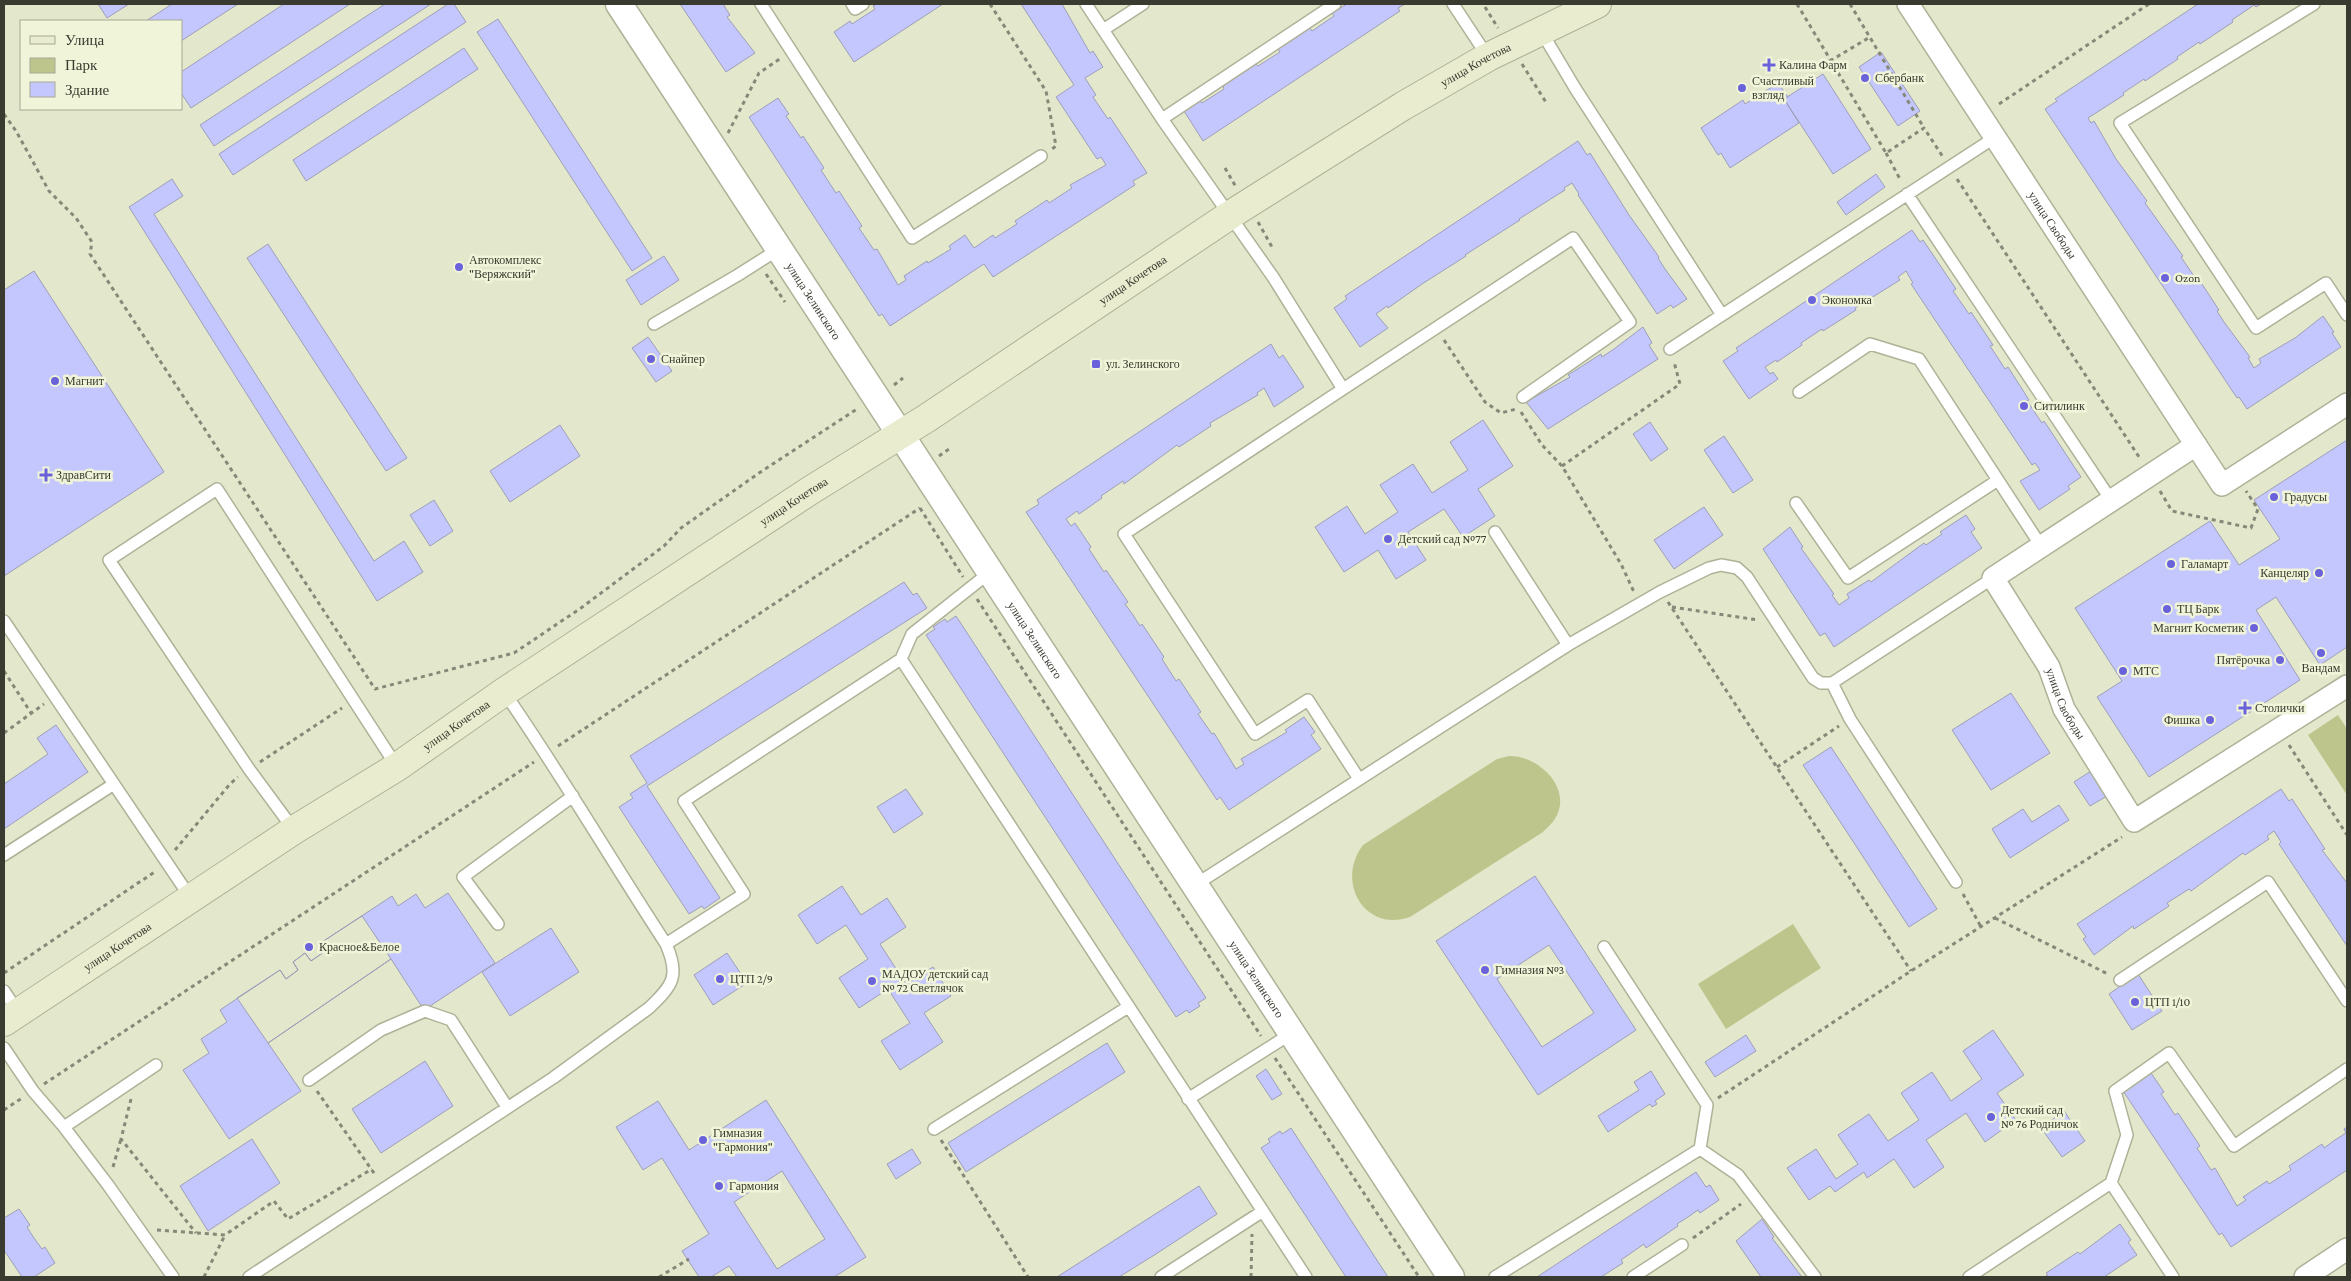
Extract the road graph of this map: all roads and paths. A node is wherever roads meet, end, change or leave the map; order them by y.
1 (619, 4) edge
2 (761, 4) edge
3 (852, 4) edge
4 (863, 4) edge
5 (990, 4) edge
6 (1086, 4) edge
7 (1142, 4) edge
8 (1335, 4) edge
9 (1453, 4) edge
10 (1597, 4) edge
11 (1797, 4) edge
12 (1850, 4) edge
13 (1908, 4) edge
14 (2149, 4) edge
15 (2314, 4) edge
16 (1103, 30) junction
17 (1540, 30) junction
18 (1870, 37) junction
19 (791, 51) junction
20 (1488, 57) junction
21 (1830, 61) junction
22 (1999, 104) dead end
23 (4, 114) edge
24 (1162, 119) junction
25 (1924, 128) junction
26 (728, 134) dead end
27 (1994, 138) junction
28 (1886, 153) junction
29 (1041, 156) joint
30 (1949, 167) junction
31 (1907, 194) junction
32 (1230, 215) junction
33 (779, 248) junction
34 (1722, 315) junction
35 (2347, 315) edge
36 (654, 324) dead end
37 (1436, 328) junction
38 (1670, 349) joint
39 (903, 378) dead end
40 (1343, 389) junction
41 (1799, 392) dead end
42 (1523, 397) dead end
43 (2347, 404) edge
44 (864, 408) junction
45 (900, 435) junction
46 (2196, 445) junction
47 (1562, 466) junction
48 (2151, 475) junction
49 (1998, 480) junction
50 (2229, 480) junction
51 (2111, 500) junction
52 (916, 501) dead end
53 (1796, 503) dead end
54 (920, 508) junction
55 (1495, 532) dead end
56 (2041, 546) junction
57 (1993, 578) junction
58 (979, 581) junction
59 (1660, 592) junction
60 (1640, 604) junction
61 (1672, 607) junction
62 (4, 621) edge
63 (1777, 622) junction
64 (1568, 645) junction
65 (901, 659) junction
66 (4, 671) edge
67 (1832, 682) junction
68 (2347, 686) edge
69 (375, 689) junction
70 (504, 692) junction
71 (55, 697) junction
72 (354, 701) junction
73 (31, 713) junction
74 (1850, 719) junction
75 (2278, 729) junction
76 (4, 733) edge
77 (547, 753) junction
78 (397, 767) junction
79 (1777, 767) junction
80 (250, 769) junction
81 (1359, 779) junction
82 (114, 784) junction
83 (573, 796) junction
84 (2134, 821) junction
85 (294, 830) junction
86 (2347, 834) edge
87 (4, 855) edge
88 (166, 861) junction
89 (1956, 882) joint
90 (1195, 885) junction
91 (190, 897) junction
92 (1995, 918) junction
93 (498, 924) dead end
94 (1981, 927) junction
95 (666, 944) junction
96 (1604, 947) dead end
97 (1911, 971) junction
98 (4, 973) edge
99 (2120, 980) joint
100 (2347, 1001) edge
101 (1128, 1007) junction
102 (8, 1008) edge
103 (1292, 1034) junction
104 (4, 1048) edge
105 (1269, 1048) junction
106 (156, 1065) dead end
107 (2347, 1069) edge
108 (136, 1078) junction
109 (309, 1080) joint
110 (33, 1091) junction
111 (1188, 1099) junction
112 (1707, 1105) junction
113 (507, 1107) junction
114 (4, 1110) edge
115 (64, 1127) junction
116 (934, 1129) joint
117 (121, 1139) junction
118 (1700, 1149) junction
119 (372, 1169) junction
120 (2111, 1183) junction
121 (108, 1185) junction
122 (385, 1189) junction
123 (1755, 1195) junction
124 (1263, 1211) junction
125 (1252, 1219) junction
126 (139, 1229) junction
127 (197, 1233) junction
128 (225, 1235) junction
129 (1682, 1245) joint
130 (2347, 1249) edge
131 (689, 1259) dead end
132 (173, 1277) edge
133 (204, 1277) edge
134 (249, 1277) edge
135 (659, 1277) edge
136 (1028, 1277) edge
137 (1161, 1277) edge
138 (1251, 1277) edge
139 (1306, 1277) edge
140 (1419, 1277) edge
141 (1451, 1277) edge
142 (1495, 1277) edge
143 (1634, 1277) edge
144 (1815, 1277) edge
145 (1969, 1277) edge
146 (2173, 1277) edge
147 (2305, 1277) edge

1 - 33 street, улица Зелинского
2 - 19 lane
3 - 4 lane
5 - 29 path
6 - 16 lane
7 - 16 lane
8 - 24 lane
9 - 20 lane
10 - 17 main road, улица Кочетова
11 - 21 path
12 - 18 path
13 - 27 street, улица Свободы
14 - 22 path
15 - 35 lane
16 - 24 lane
17 - 20 main road, улица Кочетова
17 - 34 lane
18 - 21 path
18 - 25 path
19 - 26 path
19 - 29 lane
20 - 32 main road, улица Кочетова
21 - 28 path
23 - 69 path
24 - 32 lane
25 - 28 path
25 - 30 path
27 - 30 lane
27 - 46 street, улица Свободы
28 - 31 path
30 - 31 lane
30 - 48 path
31 - 34 lane
31 - 51 lane
32 - 40 lane
32 - 45 main road, улица Кочетова
33 - 36 lane
33 - 44 street, улица Зелинского
34 - 38 lane
37 - 40 lane
37 - 42 lane
37 - 47 path
38 - 47 path
39 - 44 path
40 - 81 lane
41 - 49 lane
43 - 50 street
44 - 45 street, улица Зелинского
44 - 69 path
45 - 58 street, улица Зелинского
45 - 70 main road, улица Кочетова
46 - 48 street
46 - 50 street, улица Свободы
47 - 60 path
48 - 50 path
48 - 51 street
49 - 53 lane
49 - 56 lane
51 - 56 street
52 - 54 path
54 - 58 path
54 - 77 path
55 - 64 lane
56 - 57 street
57 - 67 lane
57 - 84 street, улица Свободы
58 - 65 lane
58 - 90 street, улица Зелинского
58 - 105 path
59 - 60 lane
59 - 61 path
59 - 63 lane
60 - 64 lane
61 - 63 path
61 - 79 path
62 - 71 lane
63 - 67 lane
64 - 81 lane
65 - 95 lane
65 - 101 lane
66 - 73 path
67 - 74 lane
68 - 75 street
69 - 72 path
70 - 77 lane
70 - 78 main road, улица Кочетова
71 - 73 path
71 - 82 lane
72 - 78 lane
72 - 80 path
72 - 80 lane
73 - 76 path
74 - 79 path
74 - 89 lane
75 - 84 street
75 - 86 path
77 - 83 lane
77 - 110 path
78 - 85 main road, улица Кочетова
79 - 97 path
80 - 85 lane
80 - 88 path
81 - 90 lane
82 - 87 lane
82 - 88 lane
83 - 93 lane
83 - 95 lane
84 - 92 path
85 - 91 main road, улица Кочетова
88 - 91 lane
88 - 98 path
89 - 94 path
90 - 103 street, улица Зелинского
91 - 102 main road, улица Кочетова
92 - 94 path
92 - 99 path
94 - 97 path
95 - 113 lane
96 - 112 lane
97 - 112 path
99 - 100 lane
101 - 111 lane
101 - 116 lane
103 - 105 lane
103 - 141 street, улица Зелинского
104 - 110 lane
105 - 111 lane
105 - 140 path
106 - 108 lane
107 - 120 lane
108 - 115 lane
108 - 117 path
109 - 113 lane
109 - 119 path
110 - 114 path
110 - 115 lane
111 - 124 lane
112 - 118 lane
113 - 122 lane
115 - 121 lane
116 - 136 path
117 - 121 path
117 - 127 path
118 - 123 lane
118 - 142 lane
119 - 122 path
119 - 128 path
120 - 145 lane
120 - 146 lane
121 - 126 lane
122 - 134 lane
123 - 129 path
123 - 144 lane
124 - 125 lane
124 - 139 lane
125 - 137 lane
125 - 138 path
126 - 127 path
126 - 132 lane
127 - 128 path
128 - 133 path
129 - 143 lane
130 - 147 street
131 - 135 path

